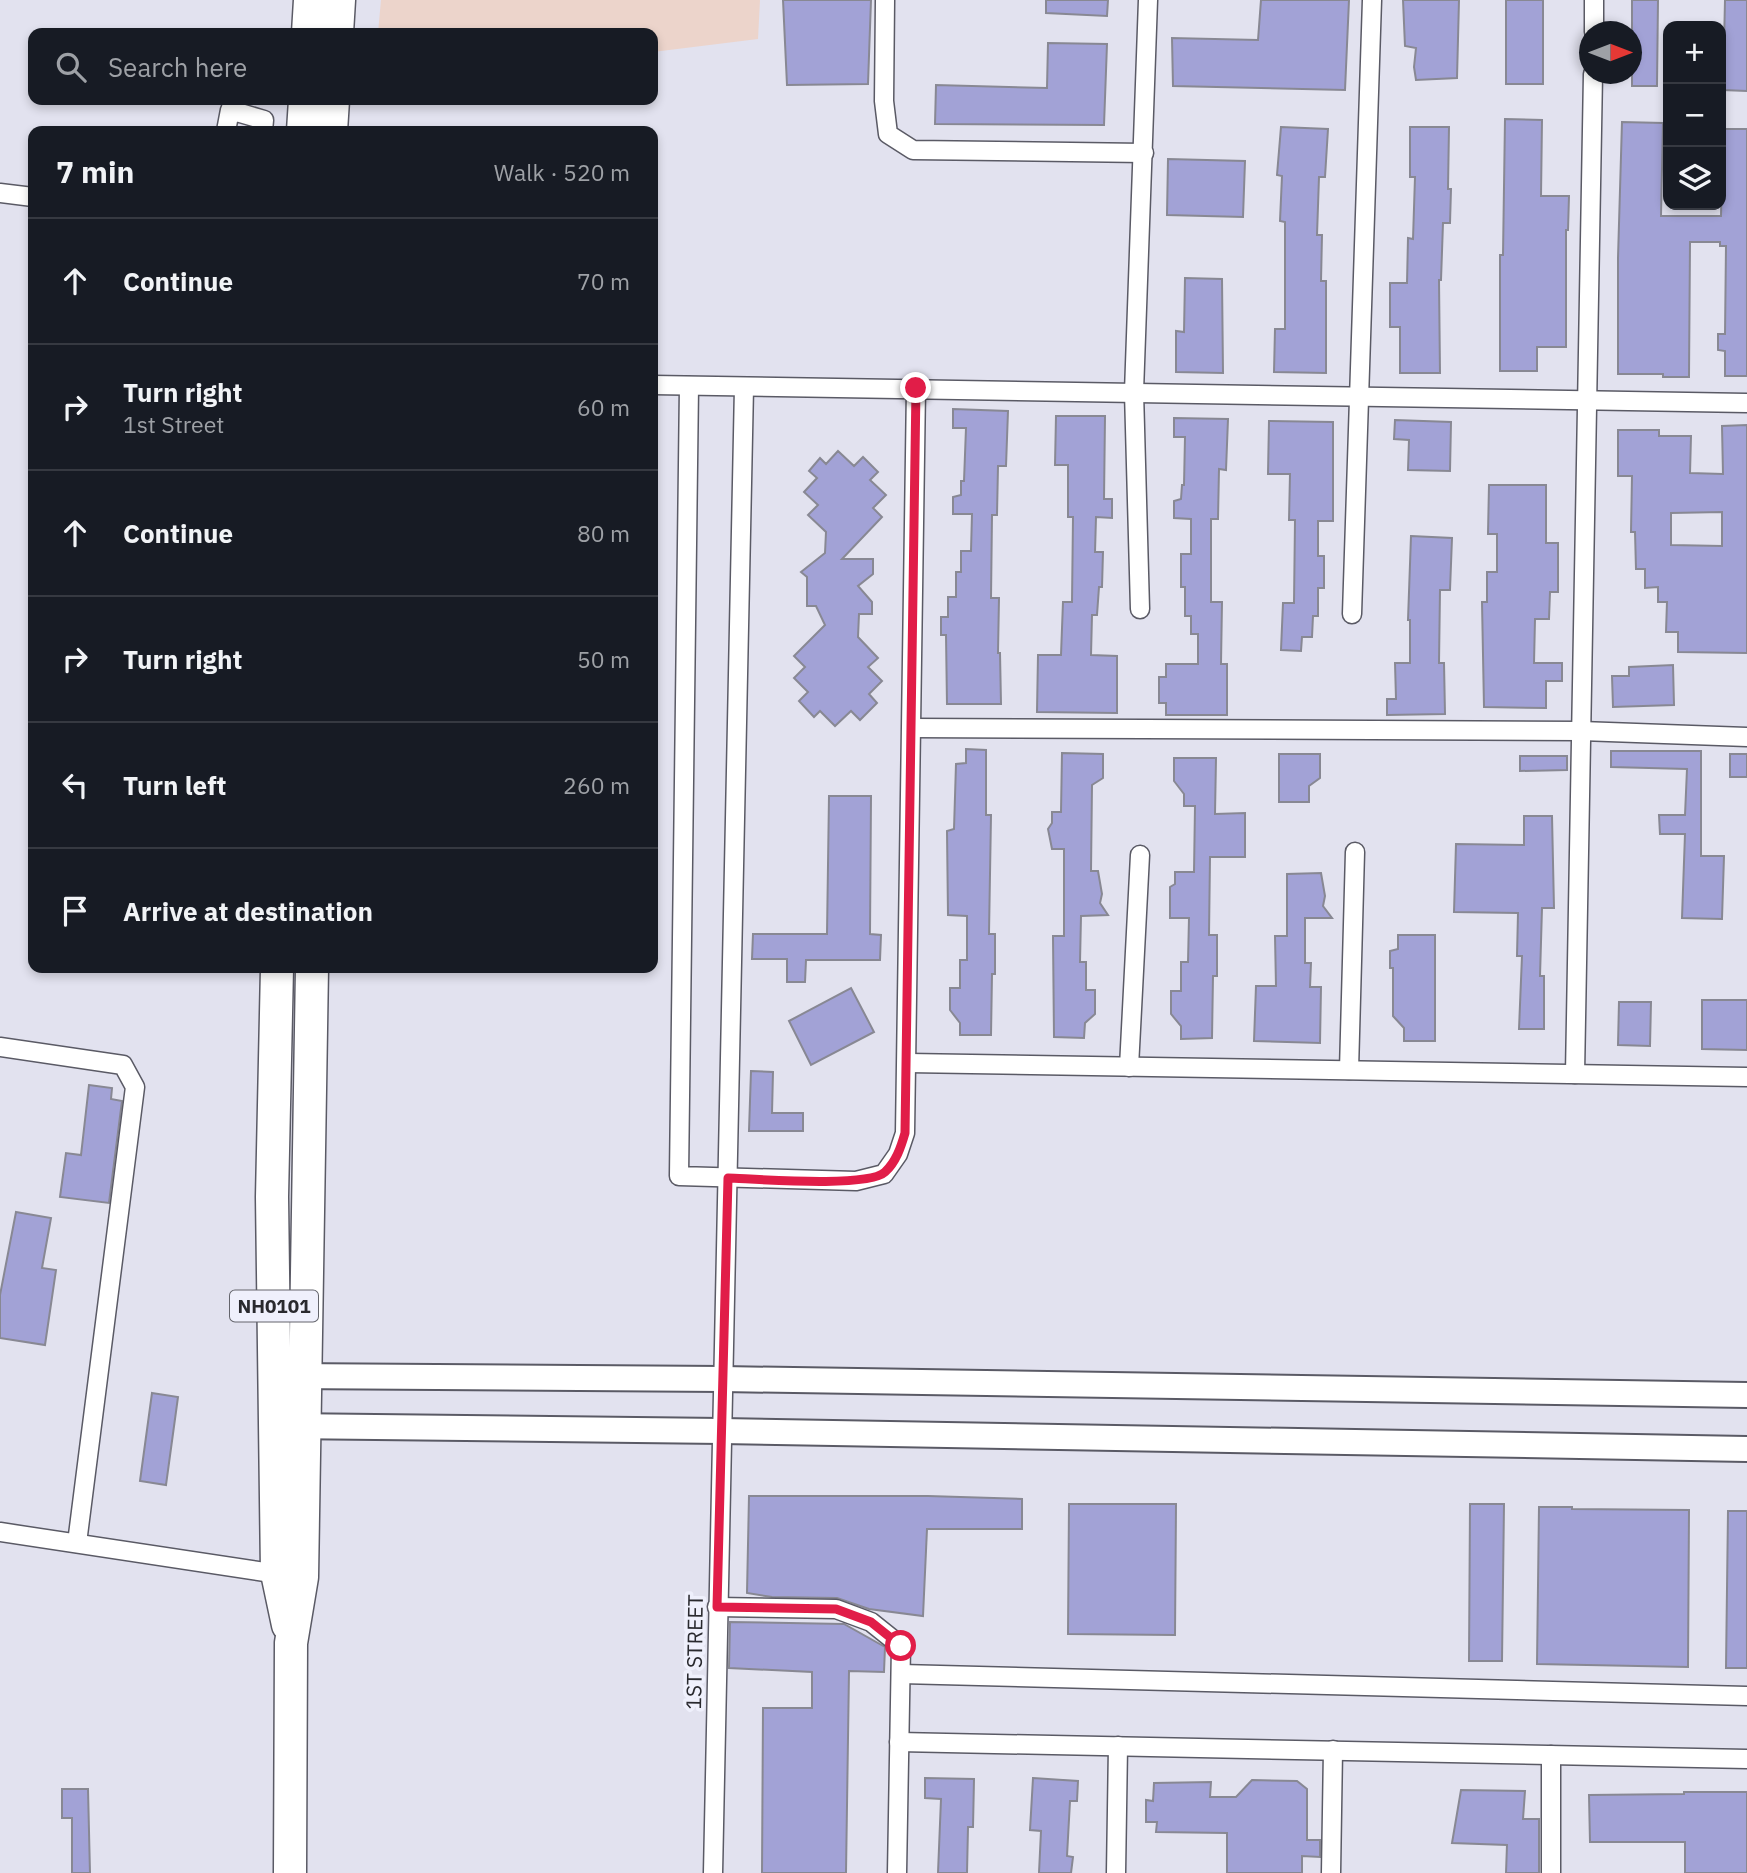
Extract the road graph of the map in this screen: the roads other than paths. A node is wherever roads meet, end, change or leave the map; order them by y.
1 (310, 0) edge
2 (339, 0) edge
3 (885, 0) edge
4 (1148, 0) edge
5 (1372, 0) edge
6 (1594, 0) edge
7 (1594, 21) edge
8 (308, 28) edge
9 (337, 28) edge
10 (1593, 84) edge
11 (304, 105) edge
12 (333, 105) edge
13 (227, 126) edge
14 (263, 126) edge
15 (303, 126) edge
16 (331, 126) edge
17 (1144, 153) junction
18 (0, 193) edge
19 (28, 196) edge
20 (658, 385) edge
21 (689, 386) junction
22 (744, 387) junction
23 (916, 388) junction
24 (1134, 392) junction
25 (1357, 396) junction
26 (1587, 400) junction
27 (1747, 403) edge
28 (1140, 609) dead end
29 (1352, 614) dead end
30 (912, 728) junction
31 (1581, 731) junction
32 (1747, 737) edge
33 (1355, 852) dead end
34 (1140, 855) dead end
35 (277, 973) edge
36 (312, 973) edge
37 (0, 1047) edge
38 (908, 1063) junction
39 (1129, 1067) junction
40 (1349, 1070) junction
41 (1575, 1074) junction
42 (1747, 1077) edge
43 (728, 1178) junction
44 (274, 1376) junction
45 (306, 1376) junction
46 (723, 1379) junction
47 (1747, 1395) edge
48 (290, 1426) junction
49 (722, 1431) junction
50 (1747, 1449) edge
51 (0, 1532) edge
52 (77, 1543) junction
53 (290, 1575) junction
54 (717, 1607) junction
55 (901, 1674) junction
56 (1747, 1696) edge
57 (900, 1742) junction
58 (1118, 1746) junction
59 (1333, 1751) junction
60 (1551, 1755) junction
61 (1747, 1759) edge
62 (290, 1873) edge
63 (713, 1873) edge
64 (897, 1873) edge
65 (1116, 1873) edge
66 (1331, 1873) edge
67 (1551, 1873) edge

1 - 8 highway
2 - 9 highway
3 - 17 street
4 - 17 street
5 - 25 street
6 - 7 street
10 - 26 street
11 - 15 highway
12 - 16 highway
13 - 14 street
17 - 24 street
18 - 19 street
20 - 21 street
21 - 22 street
21 - 43 street
22 - 23 street
22 - 43 street, 1ST STREET
23 - 24 street
23 - 30 street
24 - 25 street
24 - 28 street
25 - 26 street
25 - 29 street
26 - 27 street
26 - 31 street
30 - 31 street
30 - 38 street
31 - 32 street
31 - 41 street
33 - 40 street
34 - 39 street
35 - 44 highway, NH0101
36 - 45 highway, NH0101
37 - 52 street
38 - 39 street
38 - 43 street
39 - 40 street
40 - 41 street
41 - 42 street
43 - 46 street, 1ST STREET
44 - 45 street
44 - 48 highway, NH0101
45 - 46 street
45 - 48 highway, NH0101
46 - 47 street
46 - 49 street, 1ST STREET
48 - 49 street
48 - 53 highway, NH0101
49 - 50 street
49 - 54 street, 1ST STREET
51 - 52 street
52 - 53 street
53 - 62 highway, NH0101
54 - 55 street
54 - 63 street, 1ST STREET
55 - 56 street
55 - 57 street
57 - 58 street
57 - 64 street
58 - 59 street
58 - 65 street
59 - 60 street
59 - 66 street
60 - 61 street
60 - 67 street

